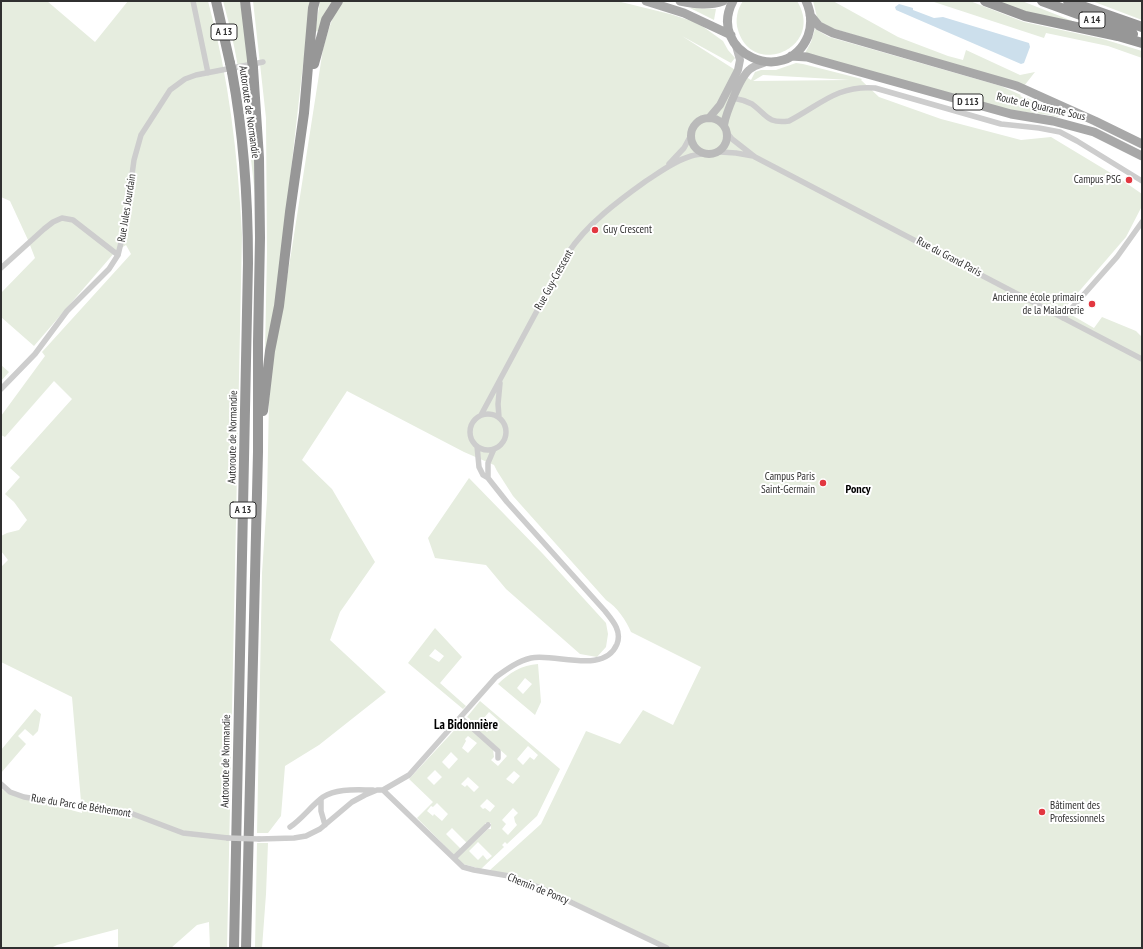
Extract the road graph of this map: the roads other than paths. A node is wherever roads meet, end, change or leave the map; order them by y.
1 (193, 1) edge
2 (216, 1) edge
3 (245, 1) edge
4 (315, 1) edge
5 (338, 1) edge
6 (646, 1) edge
7 (680, 1) edge
8 (723, 1) edge
9 (733, 1) edge
10 (806, 1) edge
11 (985, 1) edge
12 (1042, 1) edge
13 (1068, 1) edge
14 (810, 15) junction
15 (1142, 27) edge
16 (731, 35) junction
17 (1142, 37) edge
18 (1142, 43) edge
19 (736, 46) junction
20 (791, 56) junction
21 (263, 62) dead end
22 (766, 62) junction
23 (208, 72) junction
24 (733, 98) junction
25 (304, 113) junction
26 (709, 118) junction
27 (724, 125) junction
28 (728, 134) junction
29 (691, 135) junction
30 (1142, 144) edge
31 (720, 152) junction
32 (703, 154) junction
33 (1142, 156) edge
34 (755, 157) junction
35 (666, 168) junction
36 (1142, 182) edge
37 (1142, 222) edge
38 (118, 255) junction
39 (1, 268) edge
40 (1063, 318) junction
41 (1142, 359) edge
42 (501, 380) junction
43 (1, 389) edge
44 (481, 415) junction
45 (499, 417) junction
46 (477, 446) junction
47 (494, 449) junction
48 (258, 452) junction
49 (488, 478) junction
50 (607, 657) joint
51 (461, 718) junction
52 (498, 758) dead end
53 (1, 784) edge
54 (380, 790) junction
55 (321, 799) junction
56 (325, 825) junction
57 (488, 825) dead end
58 (290, 827) dead end
59 (454, 858) junction
60 (234, 948) edge
61 (246, 948) edge
62 (667, 948) edge

1 - 23 street
2 - 60 highway, Autoroute de Normandie / A 13
3 - 48 highway, Autoroute de Normandie / A 13
4 - 25 highway
5 - 25 highway
6 - 16 main road
7 - 8 main road
9 - 16 main road, Route de Quarante Sous
10 - 14 main road
11 - 18 highway
12 - 17 highway, A 14
13 - 15 highway, A 14
14 - 20 main road
14 - 30 main road, Route de Quarante Sous
16 - 19 main road, Route de Quarante Sous
19 - 22 main road, Route de Quarante Sous
19 - 26 street
20 - 22 main road, Route de Quarante Sous
20 - 33 main road, Route de Quarante Sous / D 113
21 - 23 street, Rue Jules Jourdain
22 - 24 street
23 - 38 street, Rue Jules Jourdain
24 - 27 street
24 - 36 street
25 - 48 highway
26 - 27 street
26 - 29 street
27 - 28 street
28 - 31 street
28 - 34 street, Rue du Grand Paris
29 - 32 street
29 - 35 street, Rue Guy-Crescent
31 - 32 street
31 - 34 street, Rue du Grand Paris
32 - 35 street, Rue Guy-Crescent
34 - 40 street, Rue du Grand Paris
35 - 42 street, Rue Guy-Crescent
37 - 40 street
38 - 39 street
38 - 43 street, Rue Jules Jourdain
40 - 41 street, Rue du Grand Paris
42 - 44 street, Rue Guy-Crescent
42 - 45 street, Rue Guy-Crescent
44 - 45 street
44 - 46 street, Rue Guy-Crescent
45 - 47 street, Rue Guy-Crescent
46 - 47 street
46 - 49 street, Rue Guy-Crescent
47 - 49 street, Rue Guy-Crescent
48 - 61 highway, Autoroute de Normandie / A 13
49 - 50 street, Rue Guy-Crescent
50 - 51 street, Rue du Parc de Béthemont
51 - 52 street
51 - 54 street, Rue du Parc de Béthemont
53 - 56 street, Rue du Parc de Béthemont, bridge
54 - 55 street
54 - 56 street, Rue du Parc de Béthemont
54 - 59 street, Chemin de Poncy
55 - 56 street
55 - 58 street
57 - 59 street
59 - 62 street, Chemin de Poncy

